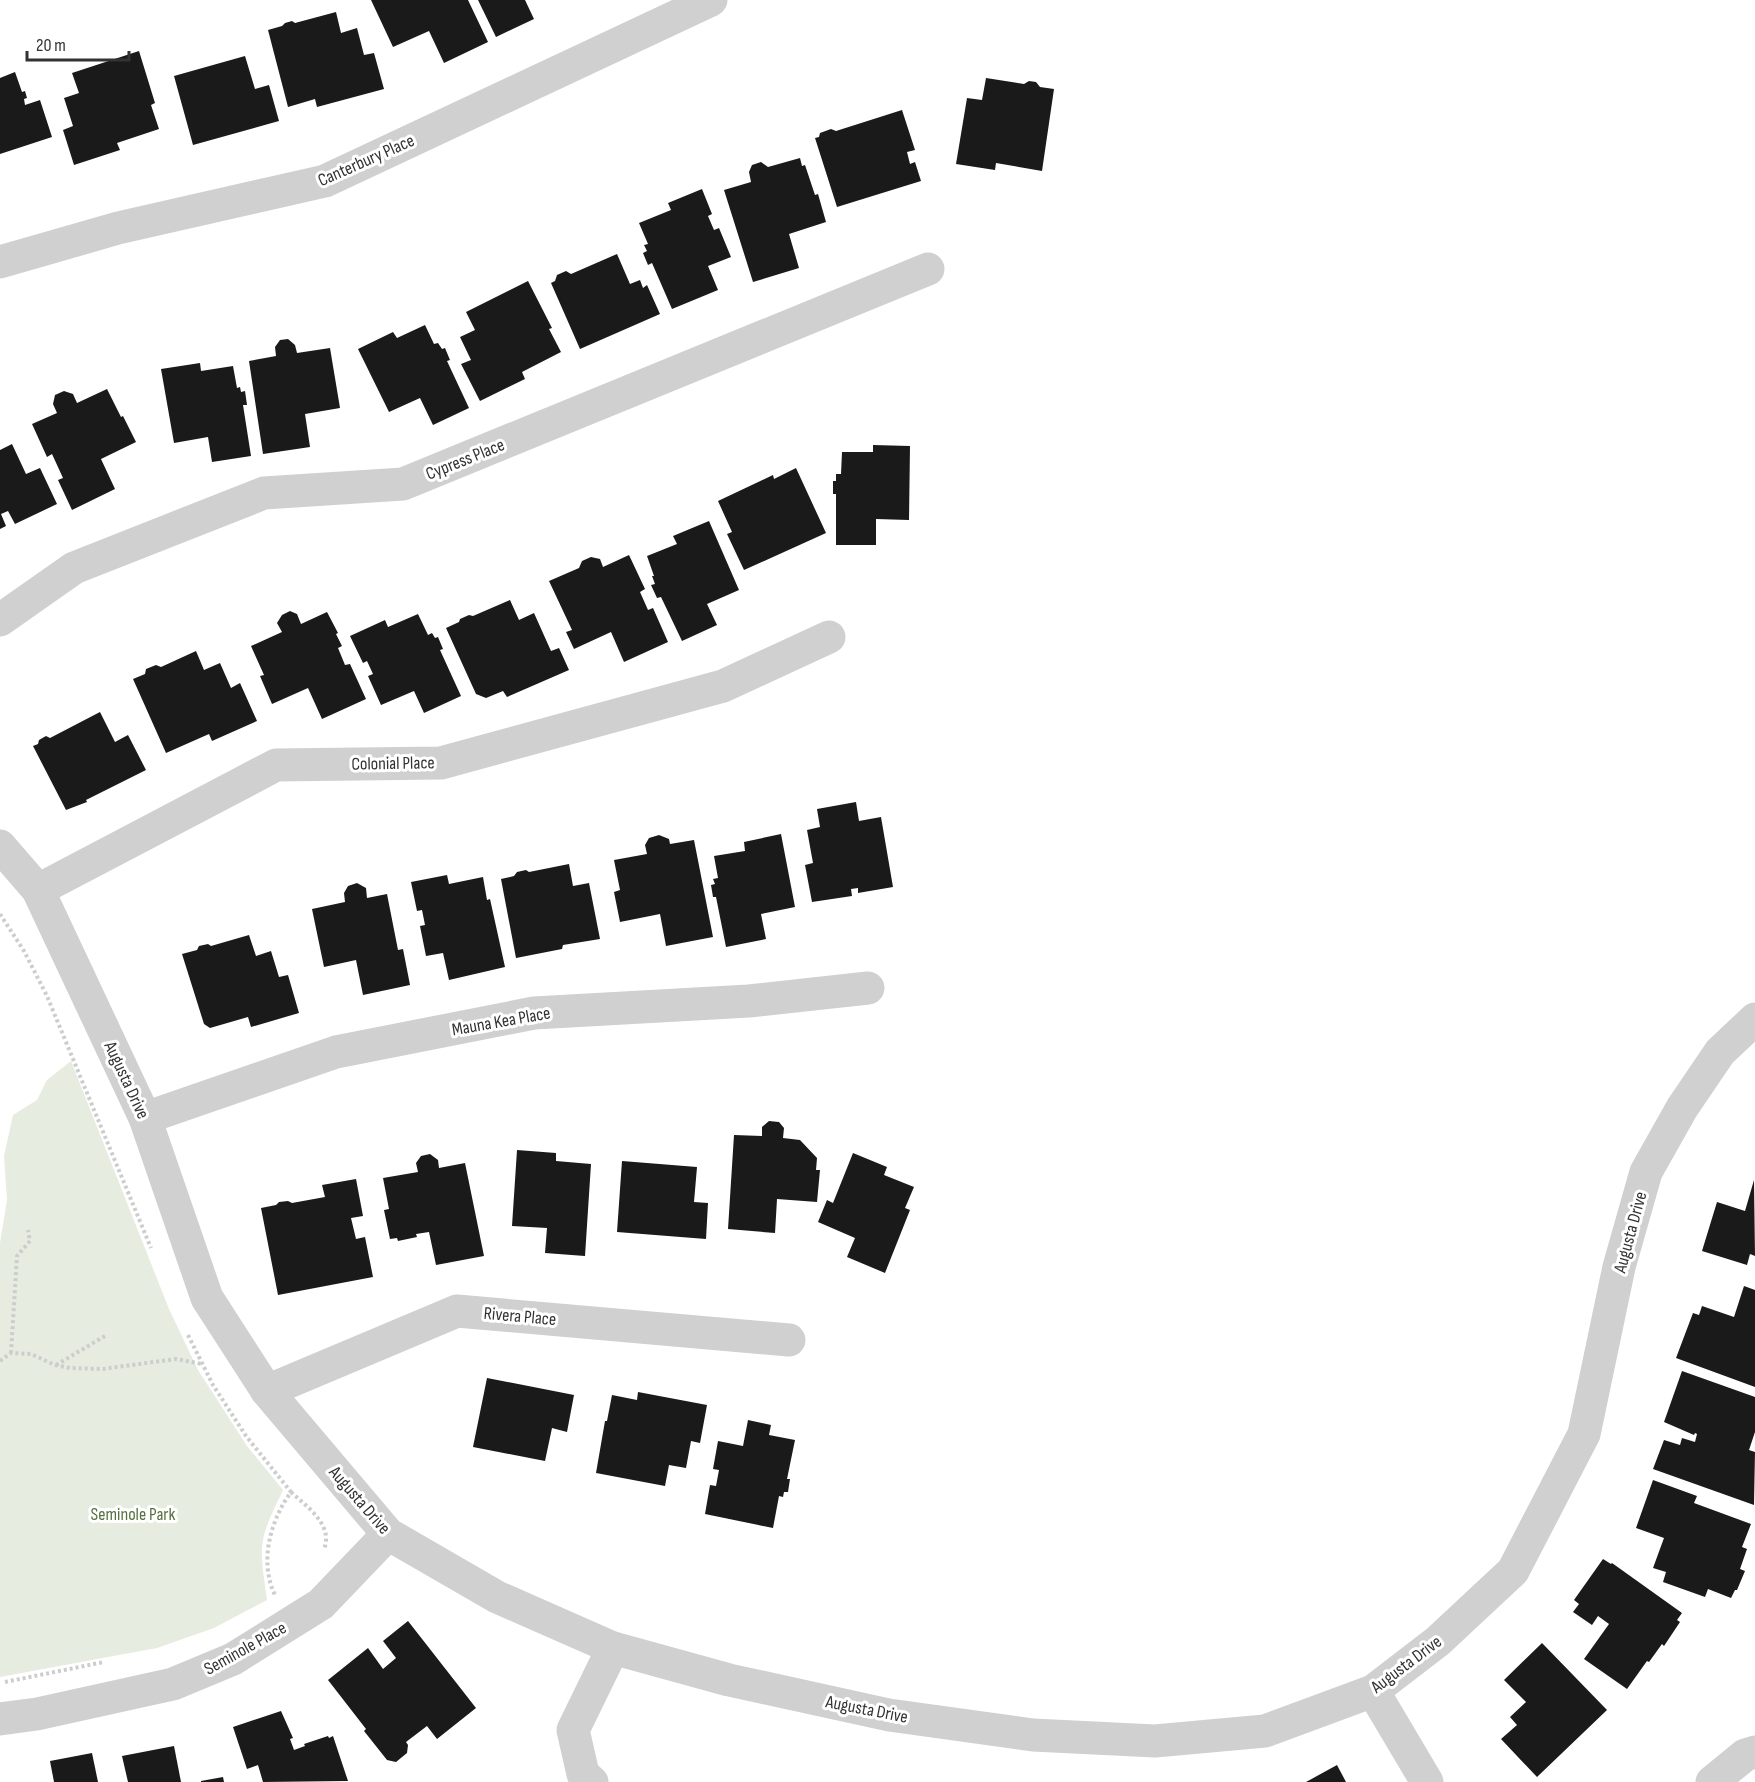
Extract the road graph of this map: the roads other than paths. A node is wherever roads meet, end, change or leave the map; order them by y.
1 (711, 0) edge
2 (0, 261) edge
3 (928, 269) dead end
4 (0, 620) edge
5 (829, 637) dead end
6 (0, 846) edge
7 (38, 890) junction
8 (868, 988) dead end
9 (1755, 1019) edge
10 (145, 1118) junction
11 (789, 1340) dead end
12 (267, 1391) junction
13 (388, 1534) junction
14 (613, 1648) junction
15 (1373, 1691) junction
16 (0, 1719) edge
17 (1755, 1752) edge
18 (592, 1782) edge
19 (1427, 1782) edge
20 (1712, 1782) edge

1 - 2 street, Canterbury Place
3 - 4 street, Cypress Place
5 - 7 street, Colonial Place
6 - 7 street, Augusta Drive
7 - 10 street, Augusta Drive
8 - 10 street, Mauna Kea Place
9 - 15 street, Augusta Drive
10 - 12 street, Augusta Drive
11 - 12 street, Rivera Place
12 - 13 street, Augusta Drive
13 - 14 street, Augusta Drive
13 - 16 street, Seminole Place
14 - 15 street, Augusta Drive
14 - 18 street
15 - 19 street
17 - 20 street

